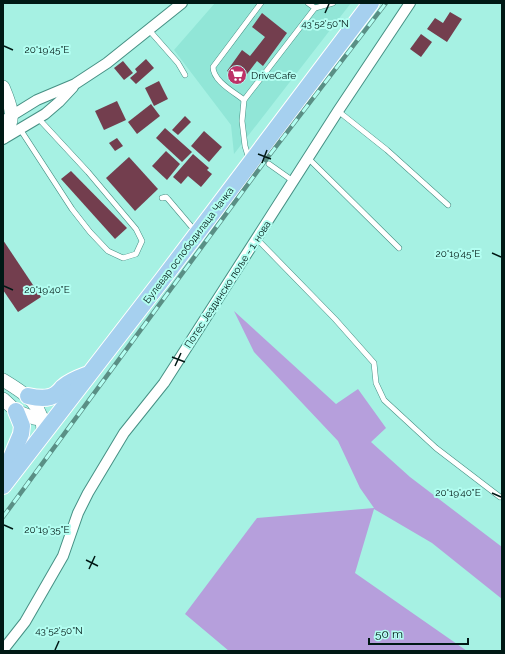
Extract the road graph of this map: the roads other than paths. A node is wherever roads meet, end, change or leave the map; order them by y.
1 (182, 3) edge
2 (262, 3) edge
3 (308, 3) edge
4 (333, 3) edge
5 (371, 3) edge
6 (410, 3) edge
7 (315, 8) junction
8 (149, 30) junction
9 (185, 75) dead end
10 (76, 84) junction
11 (3, 87) edge
12 (244, 100) junction
13 (338, 111) junction
14 (7, 118) edge
15 (38, 118) junction
16 (20, 129) junction
17 (3, 138) edge
18 (308, 158) junction
19 (250, 162) junction
20 (269, 164) dead end
21 (293, 181) junction
22 (162, 198) dead end
23 (448, 205) dead end
24 (197, 233) junction
25 (257, 239) junction
26 (399, 248) dead end
27 (90, 374) junction
28 (3, 380) edge
29 (28, 396) junction
30 (3, 399) edge
31 (16, 411) junction
32 (47, 424) junction
33 (4, 485) edge
34 (500, 497) dead end
35 (3, 650) edge

1 - 8 street
2 - 12 lane
3 - 7 lane
4 - 7 lane
5 - 19 main road, Булевар ослободилаца Чачка
6 - 13 street, Потес Јездинско поље - 1. нова
7 - 12 lane
8 - 9 lane
8 - 10 street
10 - 14 street
10 - 15 street
11 - 14 street
12 - 19 lane
13 - 18 street, Потес Јездинско поље - 1. нова
13 - 23 lane
14 - 17 street
15 - 16 street
15 - 16 lane
16 - 17 street
18 - 21 street, Потес Јездинско поље - 1. нова
18 - 26 lane
19 - 24 main road, Булевар ослободилаца Чачка
20 - 21 lane
21 - 25 street, Потес Јездинско поље - 1. нова
22 - 24 lane
24 - 27 main road, Булевар ослободилаца Чачка
25 - 34 lane
25 - 35 street, Потес Јездинско поље - 1. нова
27 - 29 main road
27 - 32 main road, Булевар ослободилаца Чачка
28 - 29 street
29 - 32 street
30 - 31 street
31 - 32 street
31 - 33 main road
32 - 33 main road, Булевар ослободилаца Чачка

